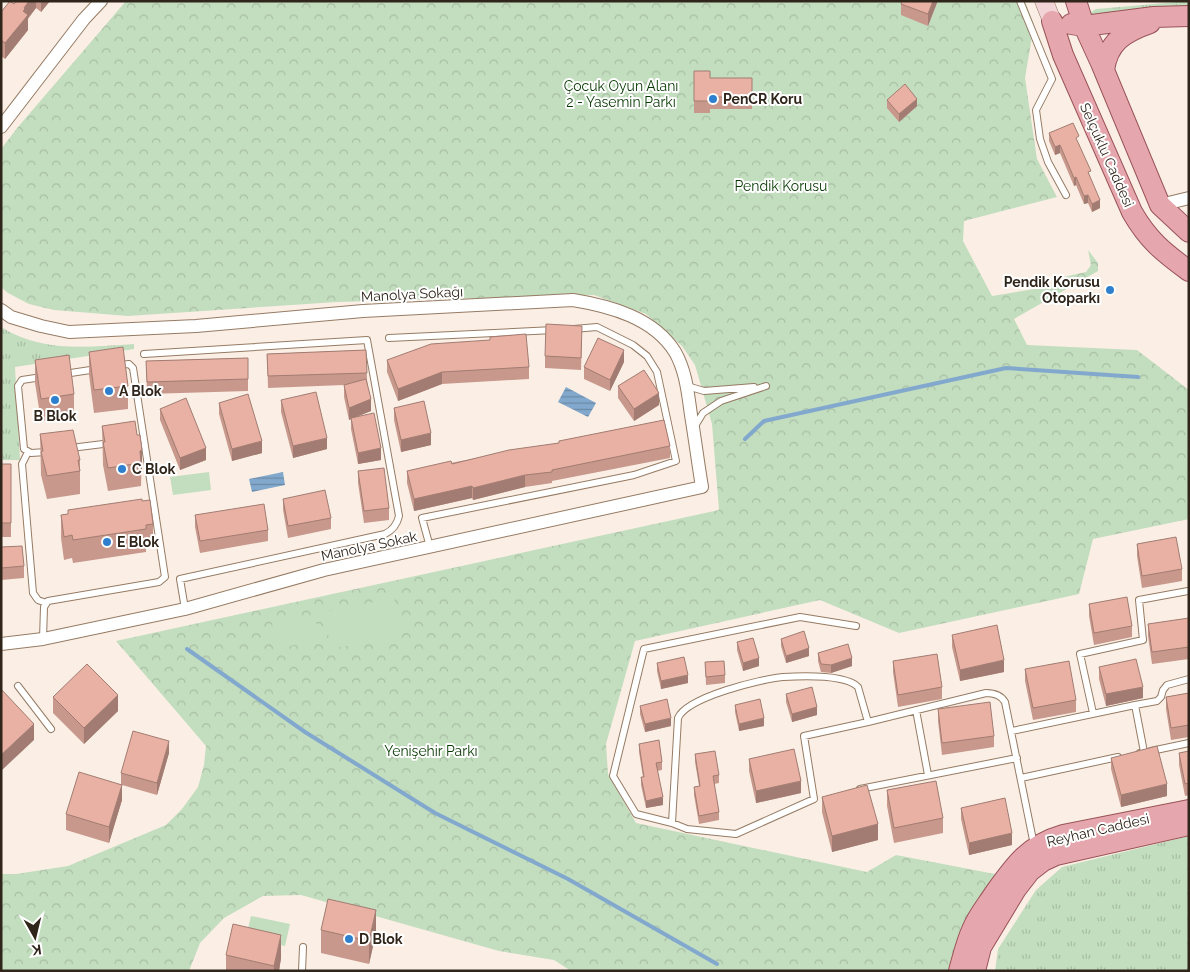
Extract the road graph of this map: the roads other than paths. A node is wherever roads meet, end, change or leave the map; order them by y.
1 (101, 1) edge
2 (1020, 1) edge
3 (1044, 1) edge
4 (1076, 1) edge
5 (1189, 16) edge
6 (1168, 17) junction
7 (1052, 21) junction
8 (1084, 26) junction
9 (1104, 70) junction
10 (1, 127) edge
11 (1066, 195) dead end
12 (1189, 198) edge
13 (1160, 205) junction
14 (1189, 232) edge
15 (1189, 271) edge
16 (1, 310) edge
17 (567, 329) edge
18 (558, 330) edge
19 (389, 338) dead end
20 (144, 354) dead end
21 (60, 374) edge
22 (50, 376) edge
23 (686, 386) junction
24 (693, 428) junction
25 (144, 438) junction
26 (135, 440) edge
27 (117, 442) edge
28 (62, 450) edge
29 (53, 451) edge
30 (28, 452) junction
31 (702, 487) joint
32 (430, 548) junction
33 (1188, 591) edge
34 (46, 603) junction
35 (185, 609) junction
36 (856, 626) dead end
37 (43, 639) junction
38 (1, 644) edge
39 (1, 652) edge
40 (1189, 679) edge
41 (18, 686) dead end
42 (1135, 705) junction
43 (916, 710) junction
44 (1093, 713) junction
45 (868, 722) junction
46 (51, 729) dead end
47 (1012, 731) junction
48 (1189, 743) edge
49 (1144, 752) junction
50 (1134, 754) edge
51 (1125, 756) edge
52 (1017, 758) junction
53 (928, 775) junction
54 (1021, 778) junction
55 (852, 791) edge
56 (824, 797) edge
57 (814, 799) junction
58 (1189, 810) edge
59 (672, 823) junction
60 (1189, 825) edge
61 (1039, 854) junction
62 (303, 947) dead end
63 (302, 971) edge
64 (959, 971) edge
65 (975, 971) edge

1 - 10 street
2 - 11 lane
3 - 7 main road, Selçuklu Caddesi
4 - 7 main road, Selçuklu Caddesi
4 - 8 main road, Selçuklu Caddesi
5 - 6 main road
6 - 8 main road
6 - 9 main road
7 - 8 main road
7 - 15 main road, Selçuklu Caddesi
8 - 9 main road, Selçuklu Caddesi
9 - 13 main road, Selçuklu Caddesi
12 - 13 street
13 - 14 main road, Selçuklu Caddesi
16 - 23 street, Manolya Sokağı
17 - 32 lane
18 - 19 lane
20 - 35 lane
21 - 25 lane
22 - 30 lane
23 - 24 street, Manolya Sokağı
23 - 24 lane
24 - 31 street, Manolya Sokağı
25 - 26 lane
25 - 34 lane
27 - 28 lane
29 - 30 lane
30 - 34 lane
31 - 32 street, Manolya Sokak
32 - 35 street, Manolya Sokak
33 - 44 lane
34 - 37 lane
35 - 37 street, Manolya Sokak
36 - 59 lane
37 - 38 street, Manolya Sokak
37 - 39 street, Manolya Sokak
40 - 42 lane
41 - 46 lane
42 - 44 lane
42 - 49 lane
43 - 45 lane
43 - 47 lane
43 - 53 lane
44 - 47 lane
45 - 57 lane
45 - 59 lane
47 - 52 lane
48 - 49 lane
49 - 50 lane
51 - 54 lane
52 - 53 lane
52 - 54 lane
53 - 55 lane
54 - 61 lane
56 - 57 lane
57 - 59 lane
58 - 61 main road, Reyhan Caddesi
60 - 61 main road, Reyhan Caddesi
61 - 64 main road, Reyhan Caddesi
61 - 65 main road, Reyhan Caddesi
62 - 63 lane

